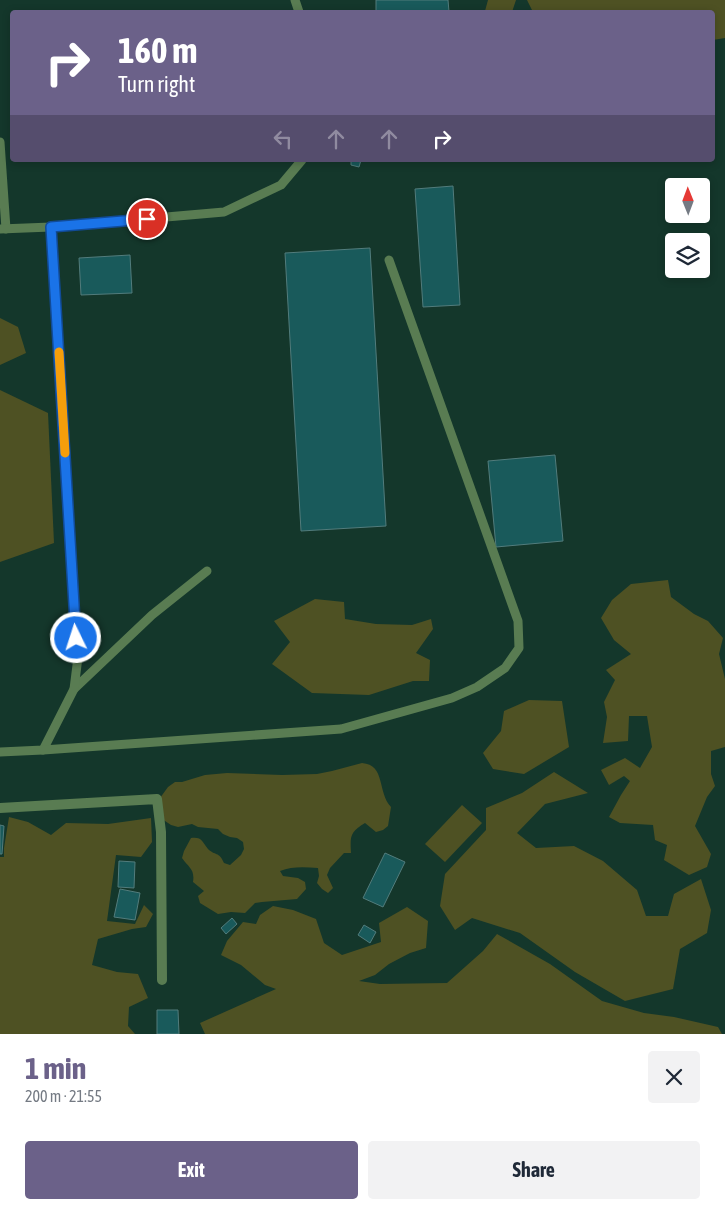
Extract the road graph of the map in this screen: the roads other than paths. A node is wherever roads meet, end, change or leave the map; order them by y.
1 (0, 142) edge
2 (300, 162) edge
3 (51, 227) junction
4 (3, 229) edge
5 (389, 260) dead end
6 (207, 571) dead end
7 (74, 688) junction
8 (43, 750) junction
9 (0, 752) edge
10 (0, 808) edge
11 (162, 980) dead end

1 - 4 lane
2 - 3 lane
3 - 4 lane
3 - 7 lane
5 - 8 lane
6 - 7 lane
7 - 8 lane
8 - 9 lane
10 - 11 street

